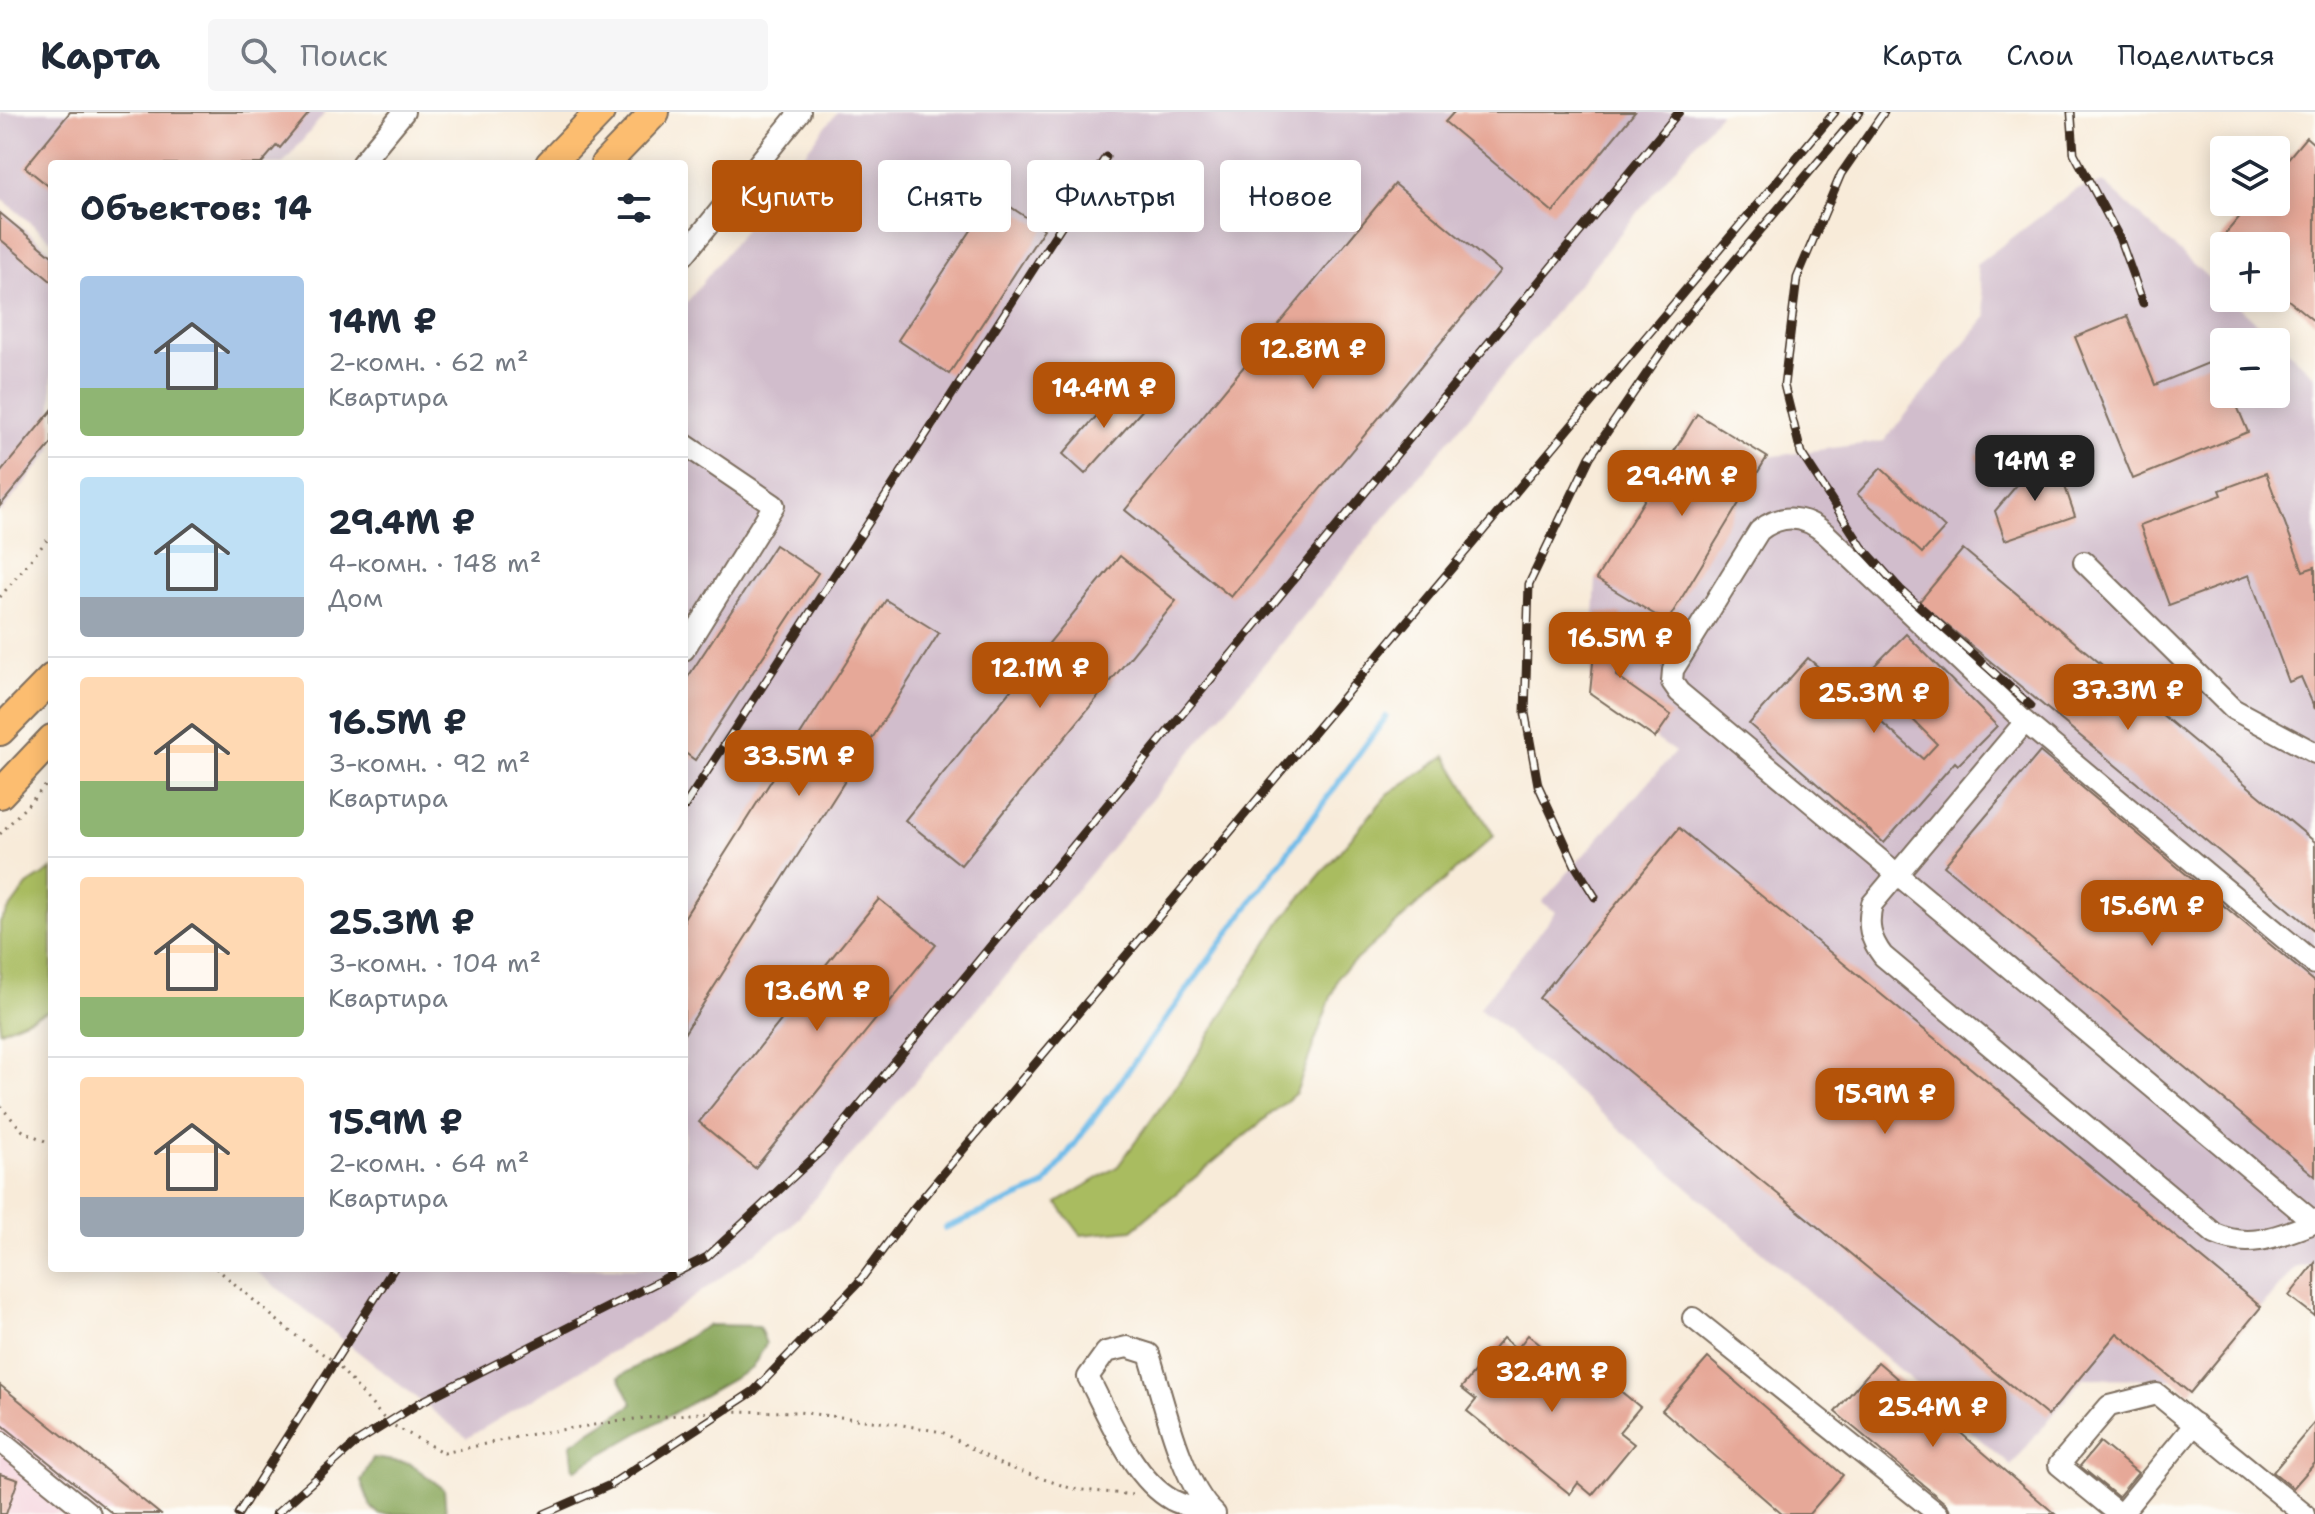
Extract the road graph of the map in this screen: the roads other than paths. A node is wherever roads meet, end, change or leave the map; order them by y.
1 (404, 112) edge
2 (600, 112) edge
3 (655, 112) edge
4 (800, 112) edge
5 (364, 160) edge
6 (554, 160) edge
7 (609, 160) edge
8 (688, 250) edge
9 (688, 447) edge
10 (2084, 562) dead end
11 (688, 644) edge
12 (48, 682) edge
13 (2025, 722) junction
14 (0, 731) edge
15 (48, 743) edge
16 (2315, 753) edge
17 (0, 794) edge
18 (1897, 874) junction
19 (2315, 964) edge
20 (2315, 1223) edge
21 (1693, 1318) dead end
22 (2195, 1424) junction
23 (0, 1441) edge
24 (90, 1514) edge
25 (1206, 1514) edge
26 (1215, 1514) edge
27 (1938, 1514) edge
28 (2120, 1514) edge
29 (2304, 1514) edge

1 - 5 street
2 - 6 highway
3 - 7 highway
4 - 8 street
9 - 11 street
10 - 16 street
12 - 14 highway
13 - 18 street
13 - 18 street
13 - 19 street
15 - 17 highway
18 - 20 street
18 - 20 street
21 - 27 street
22 - 28 street
22 - 28 street
22 - 29 street
23 - 24 street
25 - 26 street

